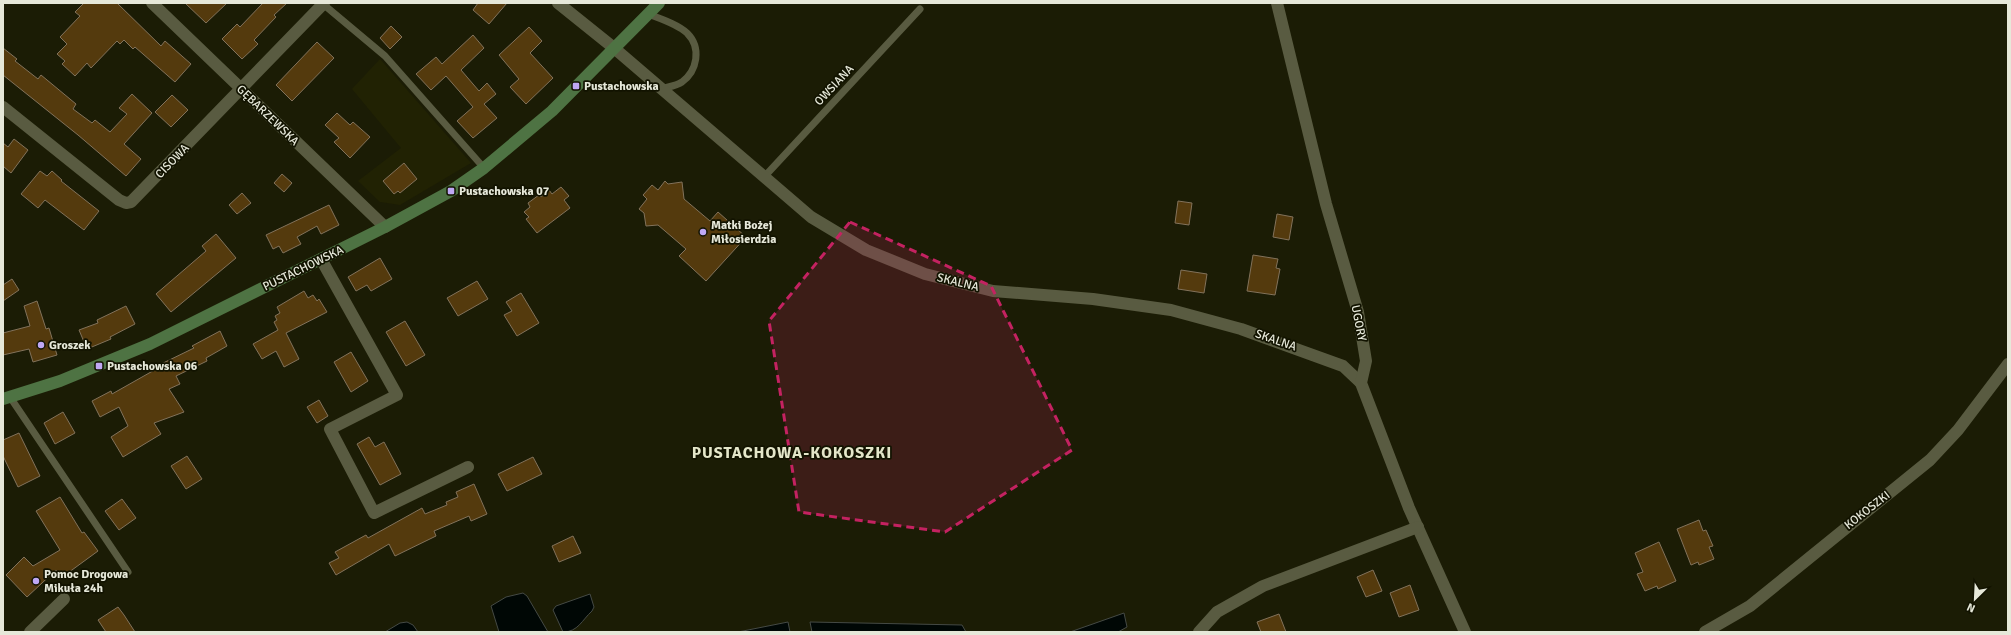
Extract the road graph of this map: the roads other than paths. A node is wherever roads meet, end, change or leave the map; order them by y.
1 (152, 3) edge
2 (558, 3) edge
3 (659, 3) edge
4 (1277, 3) edge
5 (324, 4) edge
6 (920, 9) dead end
7 (648, 14) junction
8 (614, 48) junction
9 (241, 89) junction
10 (661, 89) junction
11 (3, 108) edge
12 (484, 168) junction
13 (764, 177) junction
14 (385, 227) junction
15 (321, 259) junction
16 (2008, 364) edge
17 (1361, 383) junction
18 (7, 398) edge
19 (468, 467) dead end
20 (1418, 527) junction
21 (128, 572) dead end
22 (64, 599) dead end
23 (30, 632) edge
24 (1198, 632) edge
25 (1465, 632) edge
26 (1705, 632) edge

1 - 9 street, GĘBARZEWSKA
2 - 8 street, SKALNA
3 - 7 street, PUSTACHOWSKA
4 - 17 street, UGORY
5 - 9 street, CISOWA
5 - 12 lane
6 - 13 lane, OWSIANA
7 - 8 street, PUSTACHOWSKA
7 - 10 lane
8 - 10 street, SKALNA
8 - 12 street, PUSTACHOWSKA
9 - 11 street, CISOWA
9 - 14 street, GĘBARZEWSKA
10 - 13 street, SKALNA
12 - 14 street, PUSTACHOWSKA
13 - 17 street, SKALNA
14 - 15 street, PUSTACHOWSKA
15 - 18 street, PUSTACHOWSKA
15 - 19 street
16 - 26 street, KOKOSZKI
17 - 20 street
18 - 21 lane
20 - 24 street
20 - 25 street
22 - 23 street

